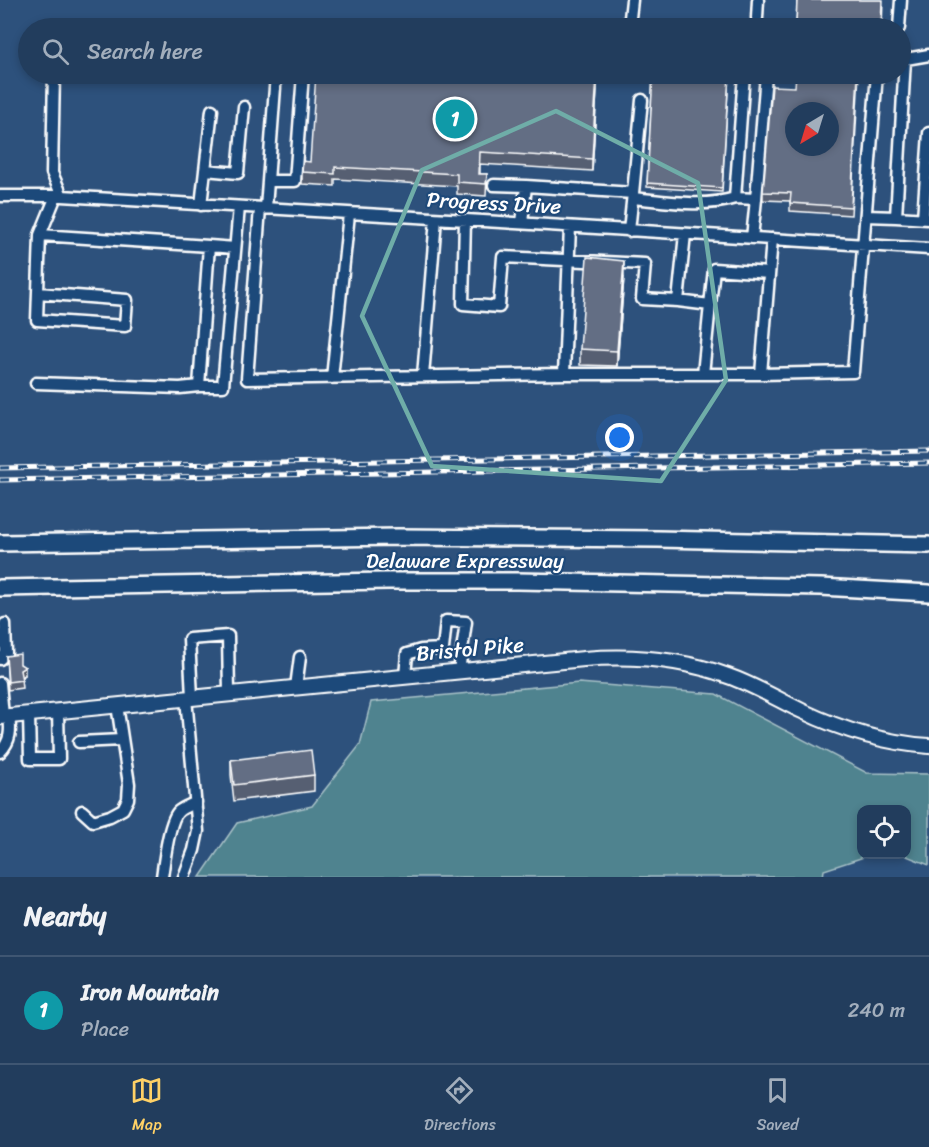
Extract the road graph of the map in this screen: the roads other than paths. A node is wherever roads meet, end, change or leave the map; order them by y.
1 (632, 0) edge
2 (758, 0) edge
3 (901, 0) edge
4 (630, 18) dead end
5 (757, 18) dead end
6 (900, 18) edge
7 (929, 55) edge
8 (911, 58) edge
9 (929, 60) edge
10 (54, 84) edge
11 (275, 84) edge
12 (302, 84) edge
13 (743, 84) edge
14 (765, 84) edge
15 (876, 84) edge
16 (902, 84) edge
17 (642, 100) dead end
18 (244, 107) dead end
19 (212, 110) dead end
20 (929, 133) edge
21 (206, 170) junction
22 (268, 181) junction
23 (494, 185) dead end
24 (526, 186) junction
25 (633, 195) junction
26 (0, 196) edge
27 (59, 196) junction
28 (735, 198) junction
29 (756, 200) junction
30 (201, 205) junction
31 (239, 207) junction
32 (263, 208) junction
33 (349, 214) junction
34 (866, 216) junction
35 (896, 217) junction
36 (436, 219) junction
37 (926, 219) edge
38 (465, 220) junction
39 (522, 224) junction
40 (570, 227) junction
41 (629, 231) junction
42 (40, 234) junction
43 (685, 234) junction
44 (752, 238) junction
45 (772, 239) junction
46 (864, 245) junction
47 (209, 246) junction
48 (235, 249) junction
49 (929, 249) edge
50 (569, 260) junction
51 (769, 273) junction
52 (38, 293) junction
53 (678, 301) junction
54 (710, 305) junction
55 (564, 374) junction
56 (703, 374) junction
57 (761, 374) junction
58 (423, 376) junction
59 (332, 378) junction
60 (36, 383) dead end
61 (199, 386) junction
62 (0, 543) edge
63 (929, 544) edge
64 (0, 588) edge
65 (925, 593) edge
66 (5, 624) dead end
67 (300, 657) dead end
68 (0, 659) edge
69 (459, 671) junction
70 (405, 676) junction
71 (0, 683) edge
72 (296, 687) junction
73 (228, 693) junction
74 (189, 697) junction
75 (117, 705) junction
76 (58, 710) junction
77 (29, 714) junction
78 (4, 716) edge
79 (122, 740) junction
80 (79, 742) dead end
81 (929, 746) edge
82 (0, 752) edge
83 (196, 802) junction
84 (82, 811) dead end
85 (162, 877) edge
86 (184, 877) edge

1 - 4 street
2 - 5 street
3 - 6 street
7 - 8 street
7 - 9 street
10 - 27 street
11 - 22 street
12 - 22 street
13 - 28 street
14 - 29 street
15 - 34 street
16 - 35 street
17 - 25 street
18 - 21 street
19 - 21 street
20 - 37 street
21 - 30 street
22 - 32 street
23 - 24 street
24 - 25 street
24 - 39 street
25 - 28 street
25 - 41 street
26 - 27 street, Progress Drive
27 - 30 street, Progress Drive
27 - 42 street
28 - 29 street
29 - 44 street
30 - 31 street, Progress Drive
31 - 32 street, Progress Drive
31 - 48 street
32 - 33 street, Progress Drive
32 - 59 street
33 - 36 street, Progress Drive
33 - 59 street
34 - 35 street
34 - 46 street
35 - 37 street
36 - 38 street, Progress Drive
36 - 58 street
38 - 39 street, Progress Drive
38 - 50 street
39 - 40 street, Progress Drive
40 - 41 street, Progress Drive
40 - 50 street
41 - 43 street, Progress Drive
42 - 47 street
42 - 52 street
43 - 44 street, Progress Drive
43 - 53 street
44 - 45 street, Progress Drive
45 - 46 street, Progress Drive
45 - 51 street
46 - 49 street, Progress Drive
46 - 57 street
47 - 48 street
47 - 61 street
48 - 61 street
50 - 53 street
50 - 55 street
51 - 54 street
51 - 57 street
52 - 52 street
53 - 54 street
54 - 56 street
55 - 56 street
55 - 58 street
56 - 57 street
58 - 59 street
60 - 61 street
62 - 63 highway, Delaware Expressway
64 - 65 highway, Delaware Expressway
66 - 68 street
67 - 72 street
69 - 70 main road, Bristol Pike
69 - 70 street
69 - 81 main road, Bristol Pike
70 - 72 main road, Bristol Pike
71 - 78 street
72 - 73 main road, Bristol Pike
73 - 74 main road, Bristol Pike
73 - 74 street
74 - 75 main road, Bristol Pike
74 - 83 street
75 - 76 main road, Bristol Pike
75 - 79 street
76 - 77 main road, Bristol Pike
76 - 77 street
77 - 78 main road, Bristol Pike
78 - 82 street
79 - 80 street
79 - 84 street
83 - 85 street
83 - 86 street

